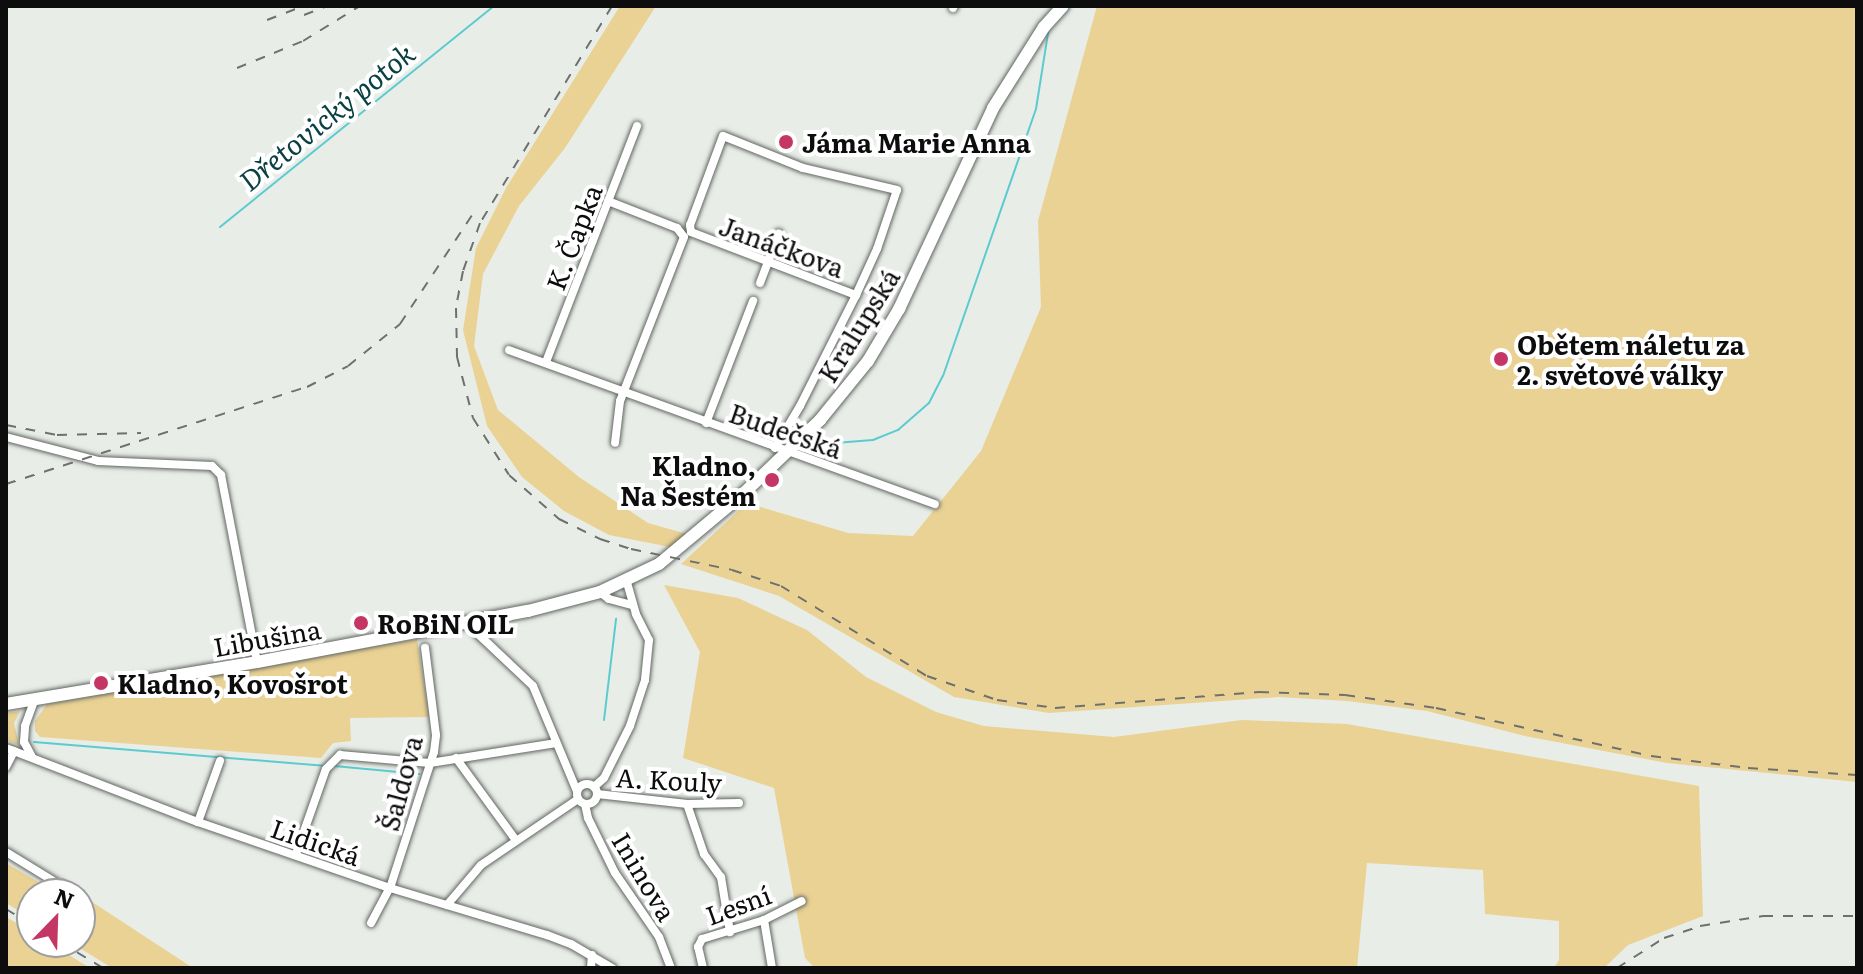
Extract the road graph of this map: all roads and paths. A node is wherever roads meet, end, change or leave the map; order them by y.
1 (1063, 6) edge
2 (637, 126) dead end
3 (608, 201) junction
4 (779, 233) dead end
5 (694, 235) joint
6 (768, 262) junction
7 (760, 283) dead end
8 (856, 295) junction
9 (753, 301) dead end
10 (509, 350) dead end
11 (546, 362) junction
12 (624, 393) junction
13 (706, 423) junction
14 (6, 437) edge
15 (615, 443) dead end
16 (781, 450) junction
17 (935, 504) dead end
18 (626, 580) junction
19 (600, 592) junction
20 (632, 605) junction
21 (471, 623) junction
22 (425, 648) dead end
23 (257, 662) junction
24 (35, 699) junction
25 (6, 704) edge
26 (556, 743) junction
27 (10, 750) edge
28 (33, 758) junction
29 (456, 758) junction
30 (220, 761) dead end
31 (430, 763) junction
32 (6, 767) edge
33 (595, 790) junction
34 (580, 798) junction
35 (739, 803) dead end
36 (687, 804) junction
37 (198, 822) junction
38 (515, 839) junction
39 (6, 852) edge
40 (296, 854) junction
41 (48, 878) edge
42 (390, 888) junction
43 (802, 901) dead end
44 (447, 905) junction
45 (764, 920) junction
46 (371, 923) dead end
47 (730, 932) junction
48 (592, 955) junction
49 (591, 968) edge
50 (612, 968) edge
51 (671, 968) edge
52 (703, 968) edge
53 (772, 968) edge

1 - 16 main road, Kralupská
2 - 3 street, K. Čapka
3 - 11 street, K. Čapka
3 - 12 street, Janáčkova
4 - 6 street
5 - 6 street, Janáčkova
5 - 8 street, Kralupská
6 - 7 street
6 - 8 street, Janáčkova
8 - 16 street, Kralupská
9 - 13 street
10 - 11 street, Budečská
11 - 12 street, Budečská
12 - 13 street, Budečská
12 - 15 street
13 - 16 street, Budečská
14 - 23 street
16 - 17 street, Budečská
16 - 18 main road, Kralupská
18 - 19 main road, Libušina
18 - 20 street
19 - 20 street
19 - 21 main road, Libušina
20 - 33 street
21 - 23 main road, Libušina
21 - 26 street, Ininova
22 - 31 street, Šaldova
23 - 24 main road, Libušina
24 - 25 main road, Libušina
24 - 28 street
26 - 29 street
26 - 34 street, Ininova
27 - 28 street, Lidická
27 - 32 street
28 - 37 street, Lidická
29 - 31 street
29 - 38 street
30 - 37 street
31 - 40 street
31 - 42 street, Šaldova
33 - 34 street
33 - 34 street
33 - 36 street, A. Kouly
34 - 38 street
34 - 51 street, Ininova
35 - 36 street, A. Kouly
36 - 47 street
37 - 40 street, Lidická
38 - 44 street
39 - 41 street
40 - 42 street, Lidická
42 - 44 street, Lidická
42 - 46 street, Šaldova
43 - 45 street, Lesní
44 - 48 street, Lidická
45 - 47 street, Lesní
45 - 53 street
47 - 52 street, Lesní
48 - 49 street
48 - 50 street, Lidická

